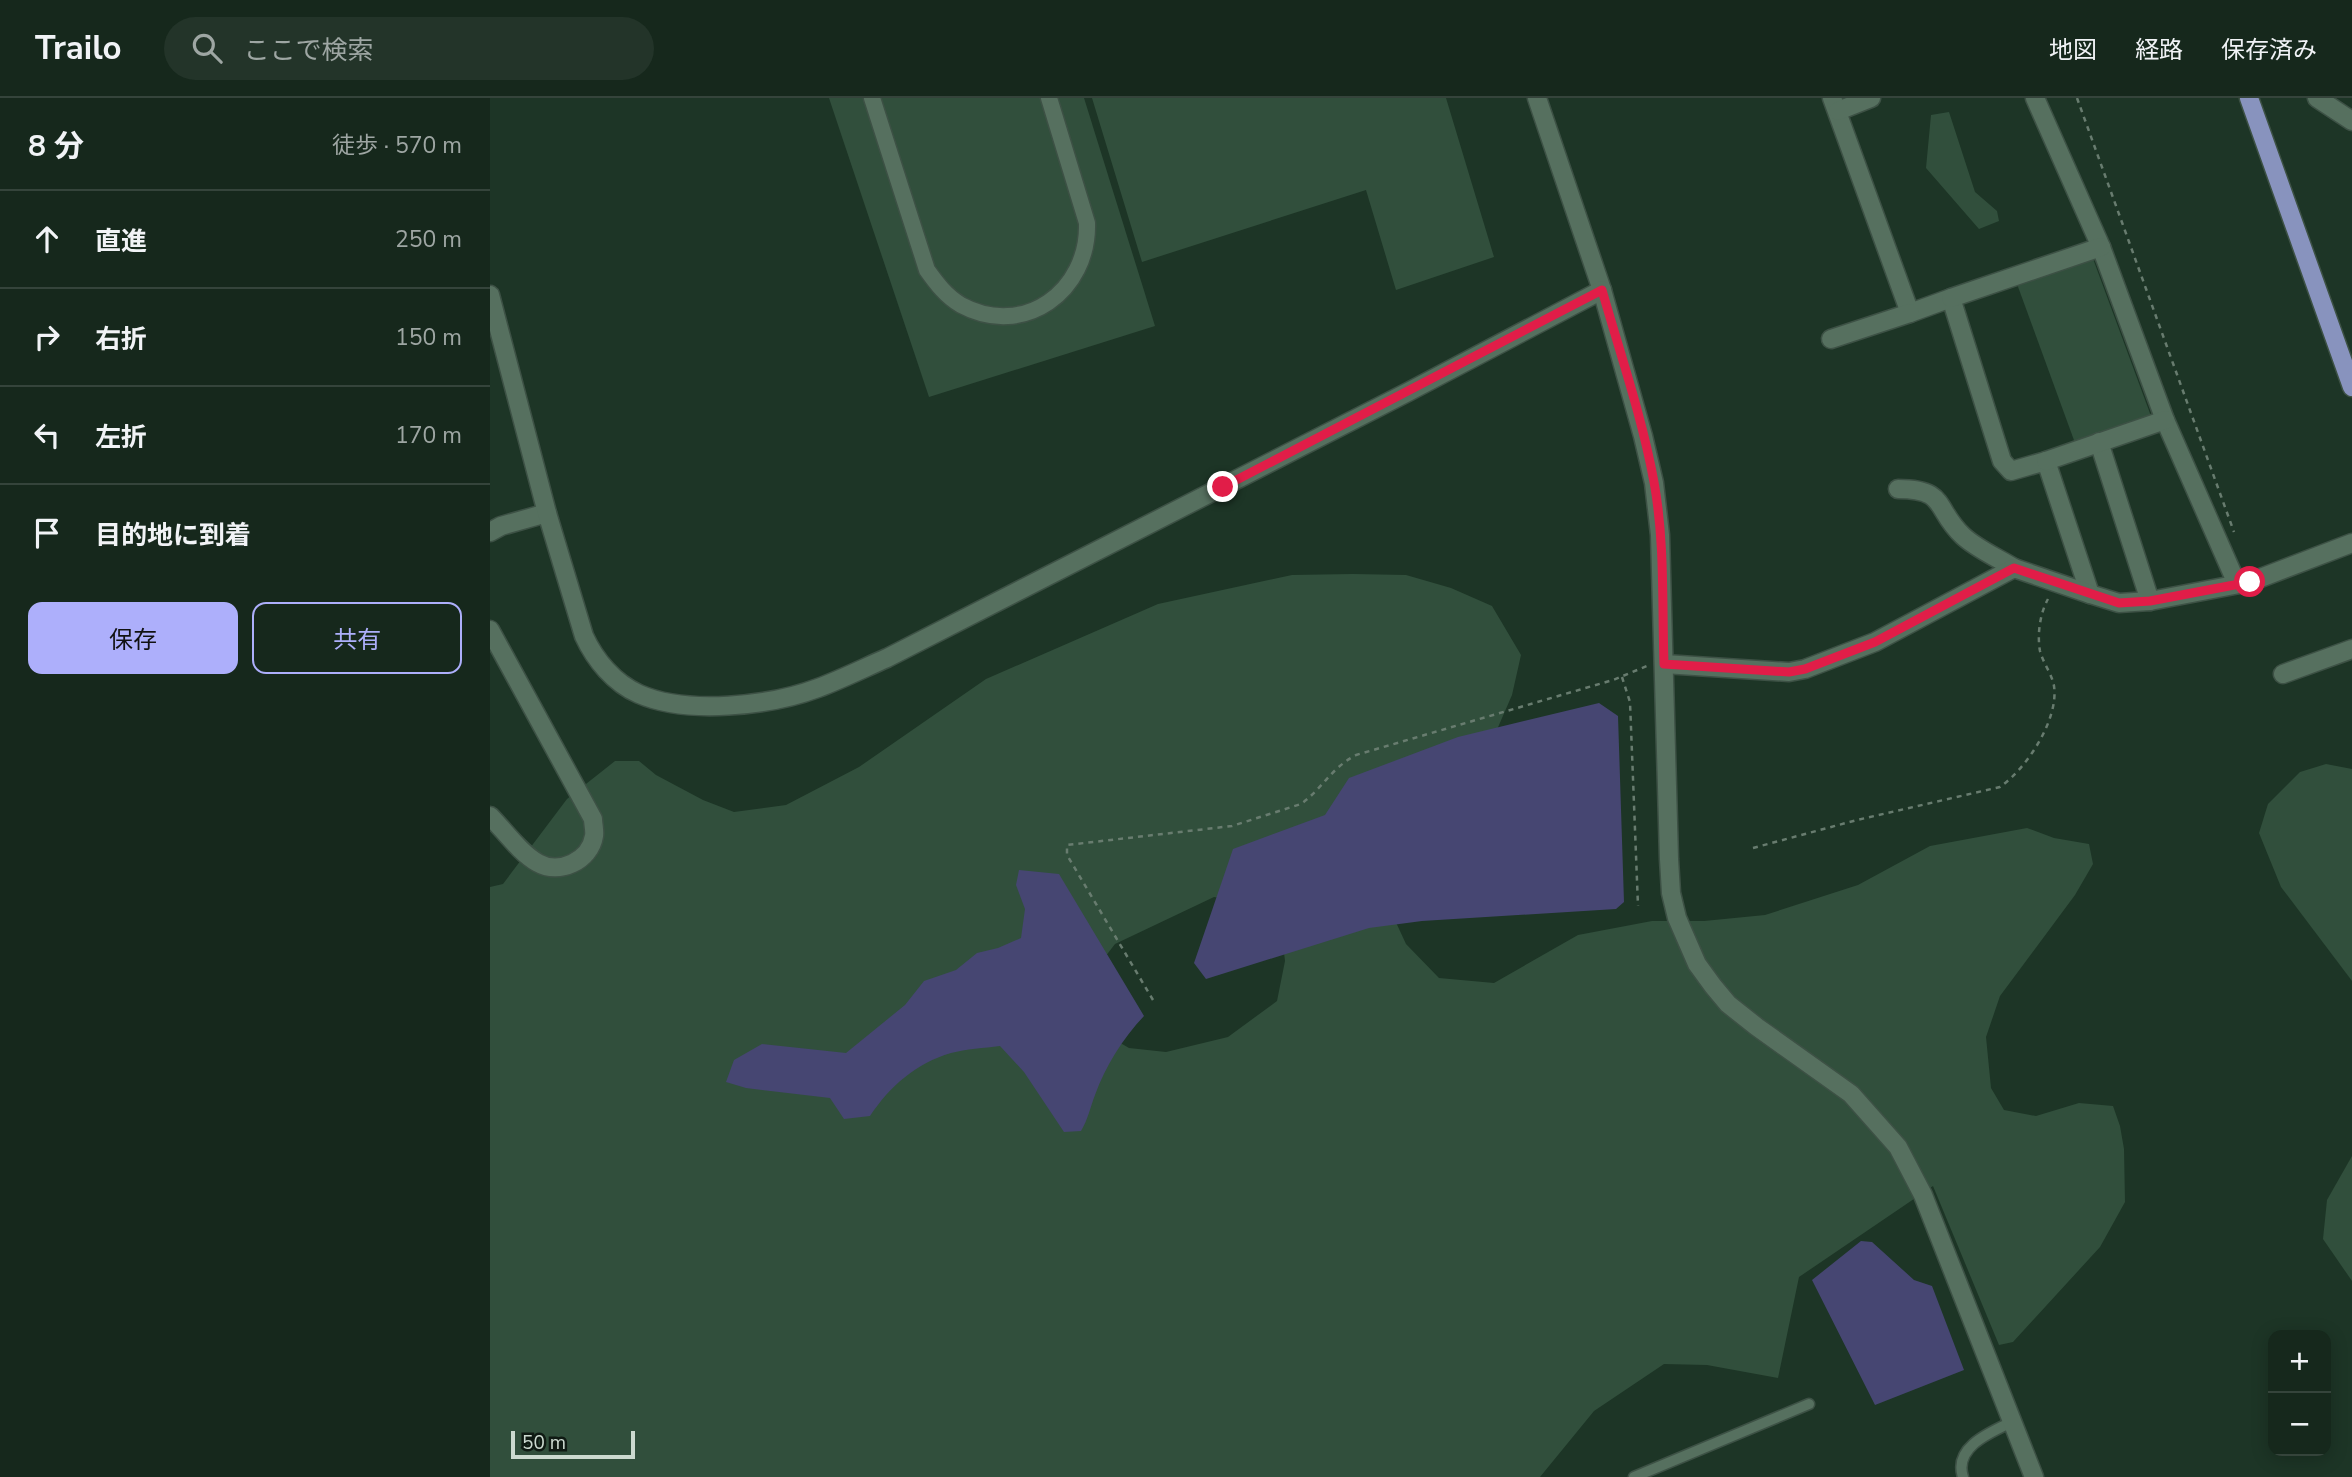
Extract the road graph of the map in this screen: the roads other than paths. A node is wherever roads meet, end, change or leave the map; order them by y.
1 (872, 98) edge
2 (1049, 98) edge
3 (1537, 98) edge
4 (1871, 98) edge
5 (2035, 98) edge
6 (2249, 98) edge
7 (2317, 98) edge
8 (1835, 104) edge
9 (2352, 121) edge
10 (2101, 247) junction
11 (1602, 290) junction
12 (490, 295) edge
13 (1951, 298) junction
14 (1910, 313) junction
15 (1831, 339) dead end
16 (2352, 387) edge
17 (2165, 421) junction
18 (2099, 443) junction
19 (2046, 461) junction
20 (1898, 489) dead end
21 (547, 513) junction
22 (490, 532) edge
23 (2352, 543) edge
24 (2014, 568) junction
25 (2237, 583) junction
26 (2090, 594) junction
27 (2150, 601) junction
28 (490, 630) edge
29 (2352, 649) edge
30 (1664, 664) junction
31 (2283, 674) dead end
32 (490, 816) edge
33 (1809, 1404) dead end
34 (2012, 1422) junction
35 (1634, 1477) edge
36 (1963, 1477) edge
37 (2034, 1477) edge

1 - 2 street
3 - 11 street
4 - 8 street
5 - 10 street
6 - 16 main road
7 - 9 street
8 - 14 street
10 - 13 street
10 - 17 street
11 - 21 street
11 - 30 street
12 - 21 street
13 - 14 street
13 - 19 street
14 - 15 street
17 - 18 street
17 - 25 street
18 - 19 street
18 - 27 street
19 - 26 street
20 - 24 street
21 - 22 street
23 - 25 street
24 - 26 street
24 - 30 street
25 - 27 street
26 - 27 street
28 - 32 street
29 - 31 street
30 - 34 street
33 - 35 lane
34 - 36 lane
34 - 37 street

